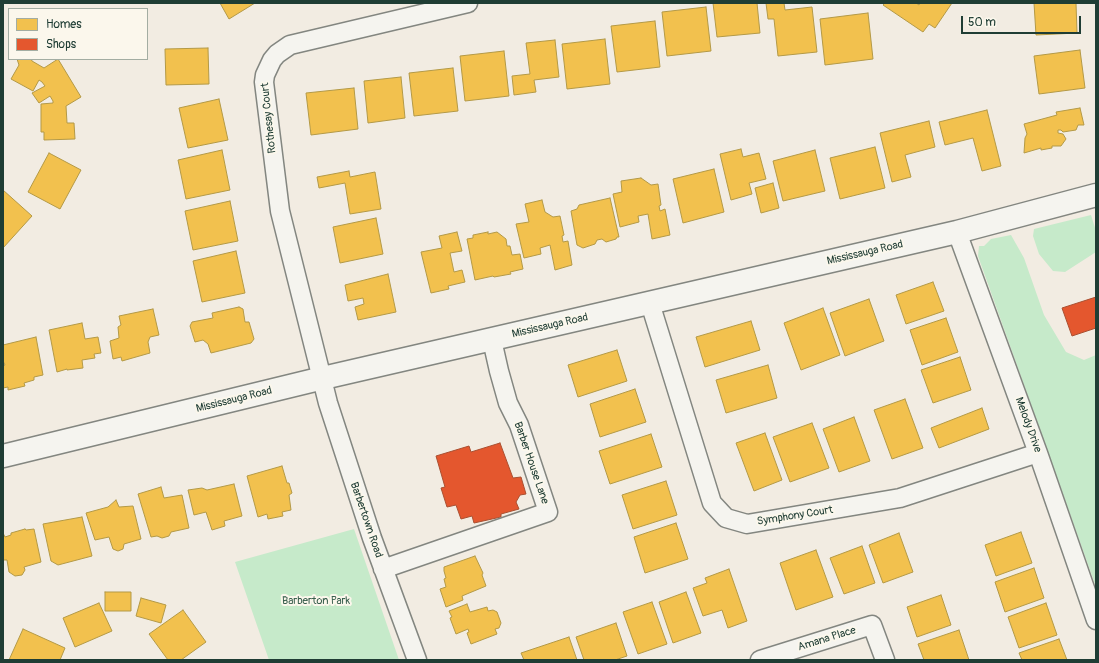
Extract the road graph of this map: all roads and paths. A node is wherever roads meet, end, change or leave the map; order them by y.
1 (468, 3) edge
2 (1096, 194) edge
3 (957, 232) junction
4 (650, 303) junction
5 (492, 340) junction
6 (323, 378) junction
7 (1038, 453) junction
8 (3, 456) edge
9 (383, 569) junction
10 (1096, 620) edge
11 (417, 660) edge
12 (760, 660) edge
13 (885, 660) edge

1 - 6 street, Rothesay Court
2 - 3 main road, Mississauga Road
3 - 4 main road, Mississauga Road
3 - 7 street, Melody Drive
4 - 5 main road, Mississauga Road
4 - 7 street, Symphony Court
5 - 6 main road, Mississauga Road
5 - 9 street, Barber House Lane
6 - 8 main road, Mississauga Road
6 - 9 street, Barbertown Road
7 - 10 street, Melody Drive
9 - 11 street, Barbertown Road
12 - 13 street, Amana Place

